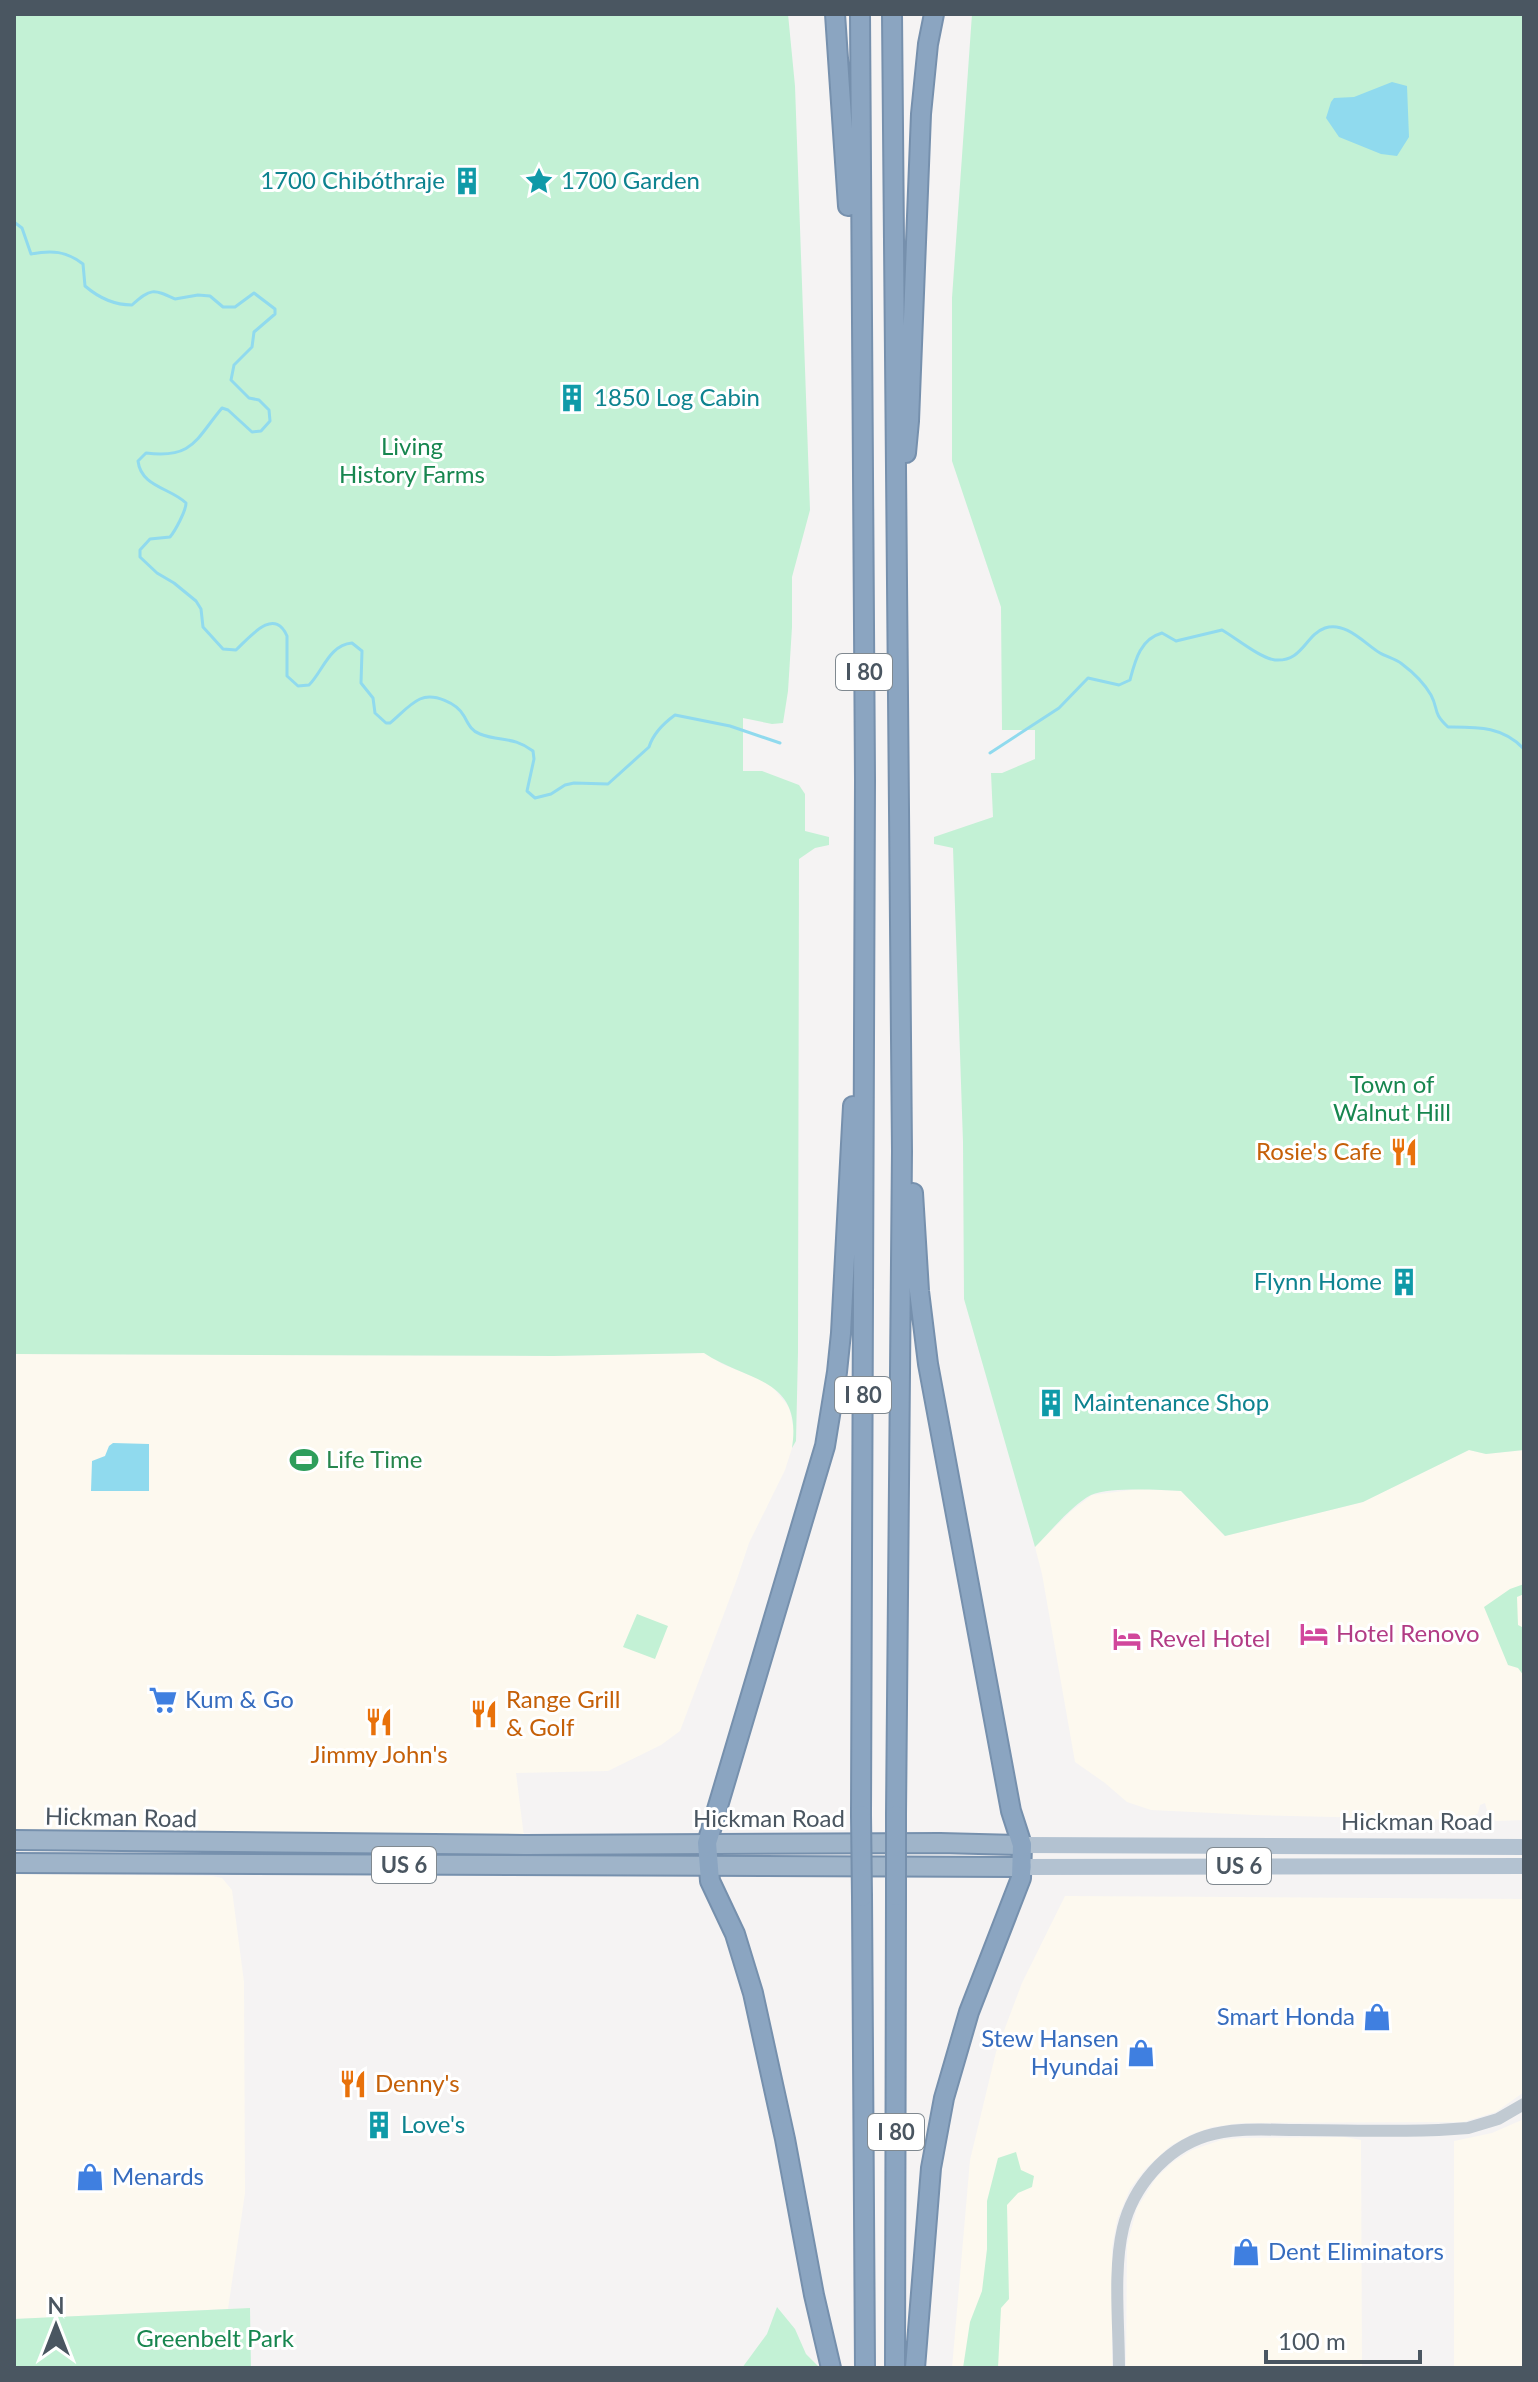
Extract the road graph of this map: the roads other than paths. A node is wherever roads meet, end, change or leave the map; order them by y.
1 (835, 14) edge
2 (860, 14) edge
3 (892, 14) edge
4 (934, 14) edge
5 (861, 368) junction
6 (897, 531) junction
7 (865, 976) junction
8 (902, 1151) junction
9 (19, 1843) edge
10 (707, 1843) junction
11 (1022, 1845) junction
12 (1524, 1847) edge
13 (14, 1863) edge
14 (1524, 1866) edge
15 (708, 1867) junction
16 (1022, 1867) junction
17 (1524, 2104) edge
18 (831, 2368) edge
19 (865, 2368) edge
20 (895, 2368) edge
21 (915, 2368) edge
22 (1119, 2368) edge

1 - 5 highway
2 - 5 highway, I 80
3 - 6 highway, I 80
4 - 6 highway
5 - 7 highway, I 80
6 - 8 highway, I 80
7 - 10 highway
7 - 19 highway, I 80, bridge
8 - 11 highway
8 - 20 highway, I 80, bridge
9 - 10 highway, Hickman Road / US 6
10 - 11 highway, Hickman Road / US 6
10 - 15 highway
11 - 12 main road, Hickman Road / US 6
11 - 16 highway
13 - 15 highway, Hickman Road / US 6
14 - 16 main road, Hickman Road / US 6
15 - 16 highway, Hickman Road / US 6
15 - 18 highway
16 - 21 highway
17 - 22 street

